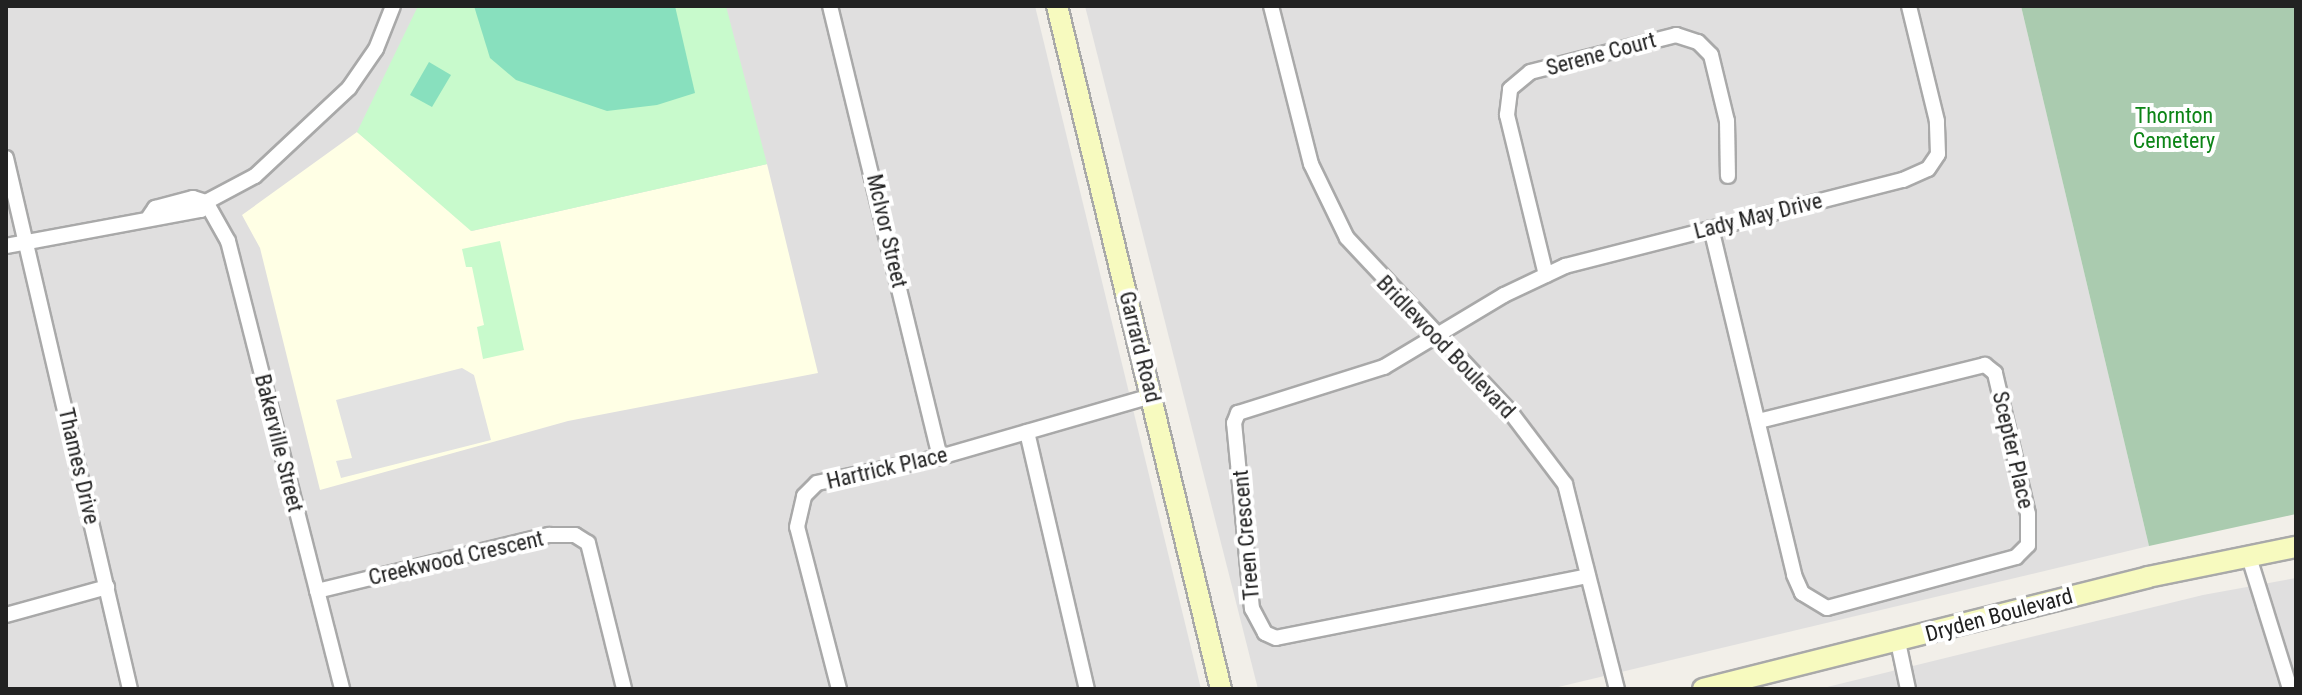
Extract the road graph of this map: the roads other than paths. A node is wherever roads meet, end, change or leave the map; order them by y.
1 (393, 6) edge
2 (830, 6) edge
3 (1057, 6) edge
4 (1271, 6) edge
5 (1909, 6) edge
6 (6, 158) edge
7 (1728, 176) dead end
8 (206, 202) junction
9 (1711, 228) junction
10 (27, 242) junction
11 (6, 246) edge
12 (1546, 275) junction
13 (1436, 337) junction
14 (1152, 396) junction
15 (1758, 421) junction
16 (1027, 432) junction
17 (940, 457) junction
18 (2296, 547) edge
19 (2249, 557) junction
20 (1588, 576) junction
21 (107, 587) junction
22 (317, 591) junction
23 (6, 615) edge
24 (1898, 642) junction
25 (130, 689) edge
26 (342, 689) edge
27 (624, 689) edge
28 (839, 689) edge
29 (1087, 689) edge
30 (1221, 689) edge
31 (1617, 689) edge
32 (1703, 689) edge
33 (1908, 689) edge
34 (2290, 689) edge

1 - 8 street
2 - 17 street, McIvor Street
3 - 14 street, Garrard Road
4 - 13 street, Bridlewood Boulevard
5 - 9 street, Lady May Drive
6 - 10 street, Thames Drive
7 - 12 street, Serene Court
8 - 10 street
8 - 22 street, Bakerville Street
9 - 12 street, Lady May Drive
9 - 15 street, Scepter Place
10 - 11 street
10 - 21 street, Thames Drive
12 - 13 street, Lady May Drive
13 - 20 street, Bridlewood Boulevard
13 - 20 street, Treen Crescent
14 - 16 street, Hartrick Place
14 - 30 street, Garrard Road
15 - 15 street, Scepter Place
16 - 17 street, Hartrick Place
16 - 29 street
17 - 28 street, Hartrick Place
18 - 19 street, Dryden Boulevard
19 - 24 street, Dryden Boulevard
19 - 34 street
20 - 31 street, Bridlewood Boulevard
21 - 23 street
21 - 25 street, Thames Drive
22 - 26 street, Bakerville Street
22 - 27 street, Creekwood Crescent
24 - 32 street, Dryden Boulevard
24 - 33 street

